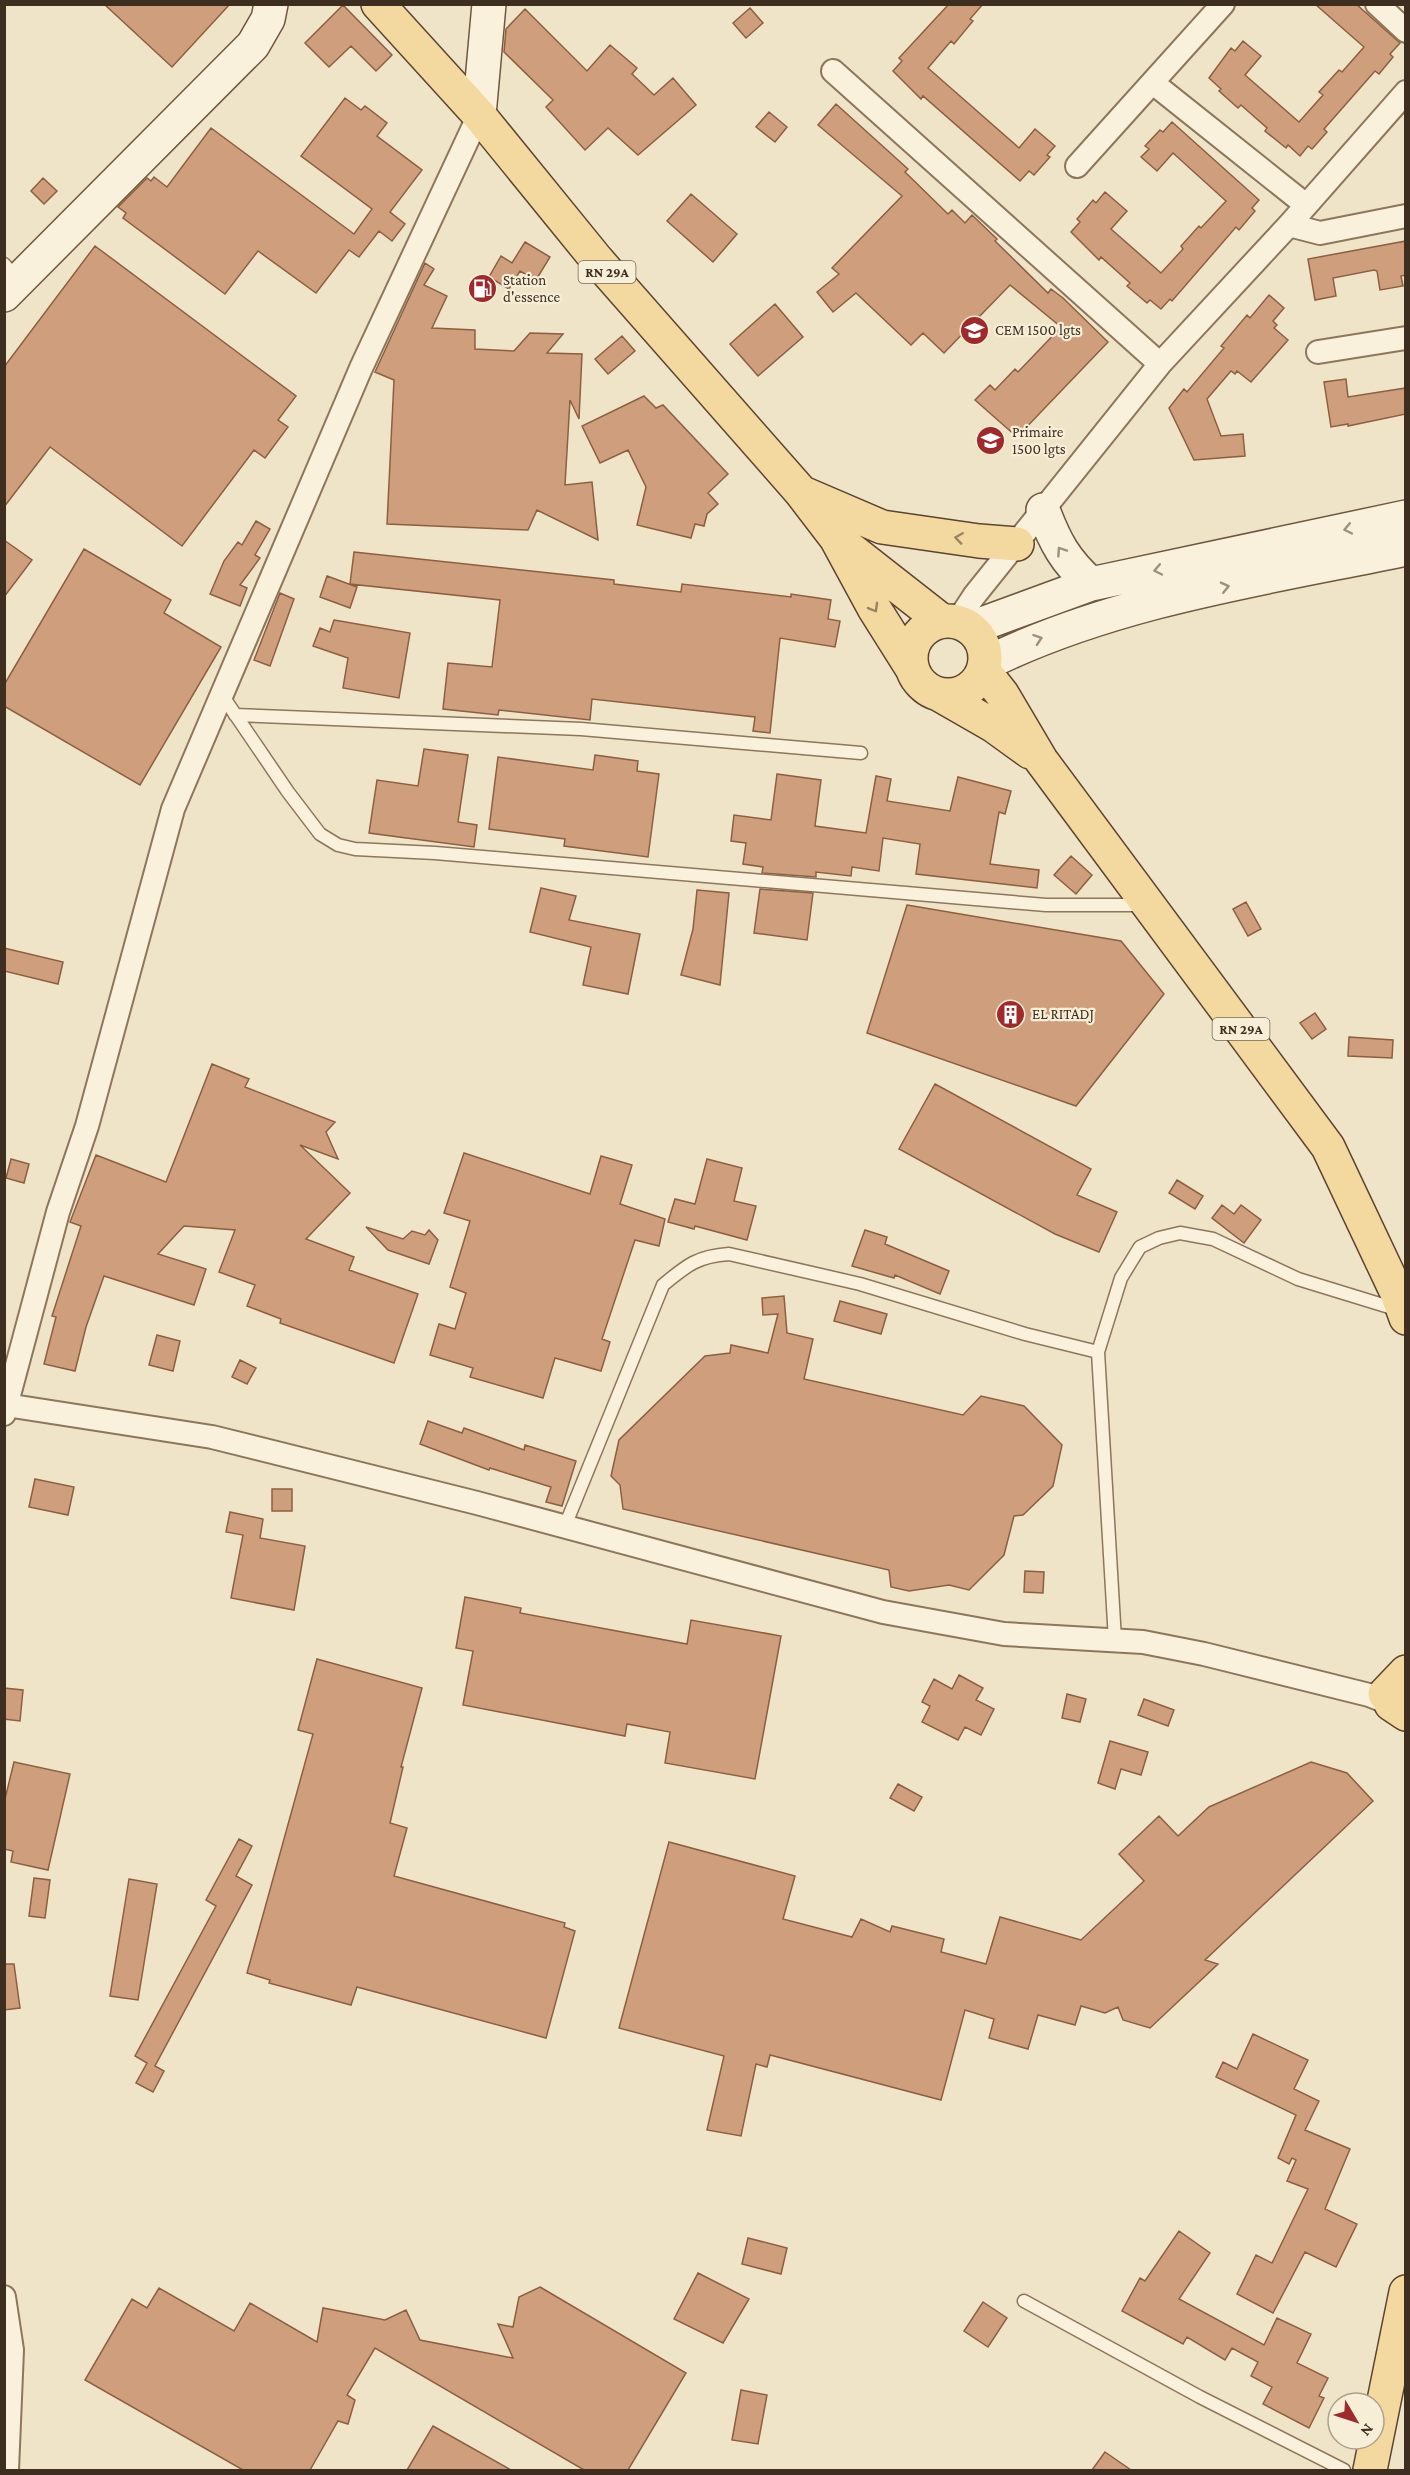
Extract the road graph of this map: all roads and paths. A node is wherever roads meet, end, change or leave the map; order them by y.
1 (271, 4) edge
2 (378, 4) edge
3 (489, 4) edge
4 (1224, 4) edge
5 (1377, 4) edge
6 (1406, 31) edge
7 (833, 71) dead end
8 (1153, 83) junction
9 (1406, 92) edge
10 (479, 115) junction
11 (1077, 166) dead end
12 (1306, 205) junction
13 (1406, 216) edge
14 (1289, 225) junction
15 (9, 280) edge
16 (1406, 338) edge
17 (1318, 352) dead end
18 (1160, 364) junction
19 (800, 491) junction
20 (1043, 510) junction
21 (1406, 517) edge
22 (836, 538) junction
23 (1017, 544) junction
24 (1406, 549) edge
25 (1091, 584) junction
26 (957, 624) junction
27 (984, 667) junction
28 (913, 670) junction
29 (222, 695) junction
30 (940, 695) junction
31 (235, 715) junction
32 (861, 753) dead end
33 (1041, 760) junction
34 (1150, 905) junction
35 (1404, 1315) edge
36 (1098, 1352) junction
37 (5, 1410) edge
38 (565, 1526) junction
39 (1115, 1640) junction
40 (1395, 1697) edge
41 (1406, 2292) edge
42 (4, 2297) edge
43 (1024, 2301) dead end
44 (1395, 2405) edge
45 (7, 2470) edge
46 (1344, 2470) edge
47 (1370, 2470) edge

1 - 15 street
2 - 10 main road, RN 29A
3 - 10 street
4 - 8 street
5 - 6 street
7 - 18 street
8 - 11 street
8 - 12 street
9 - 12 street
10 - 19 main road, RN 29A
10 - 29 street
12 - 14 street
13 - 14 street
14 - 18 street
16 - 17 street
18 - 20 street
19 - 22 main road, RN 29A
23 -> 19 main road
20 - 23 street
25 -> 20 street
21 -> 25 street
22 - 26 main road, RN 29A
22 -> 28 main road, RN 29A
23 - 26 street
27 -> 24 street
25 - 26 street
26 - 27 main road
26 - 28 main road
27 - 30 main road
27 - 33 main road, RN 29A
28 - 30 main road
29 - 31 lane
29 - 37 street
30 - 33 main road, RN 29A
31 - 32 lane
31 - 34 lane
33 - 34 main road, RN 29A
34 - 35 main road, RN 29A
35 - 36 lane
36 - 38 lane
36 - 39 lane
37 - 38 street
38 - 39 street
39 - 40 street
41 - 44 main road
42 - 45 street
43 - 46 lane
44 - 47 main road

